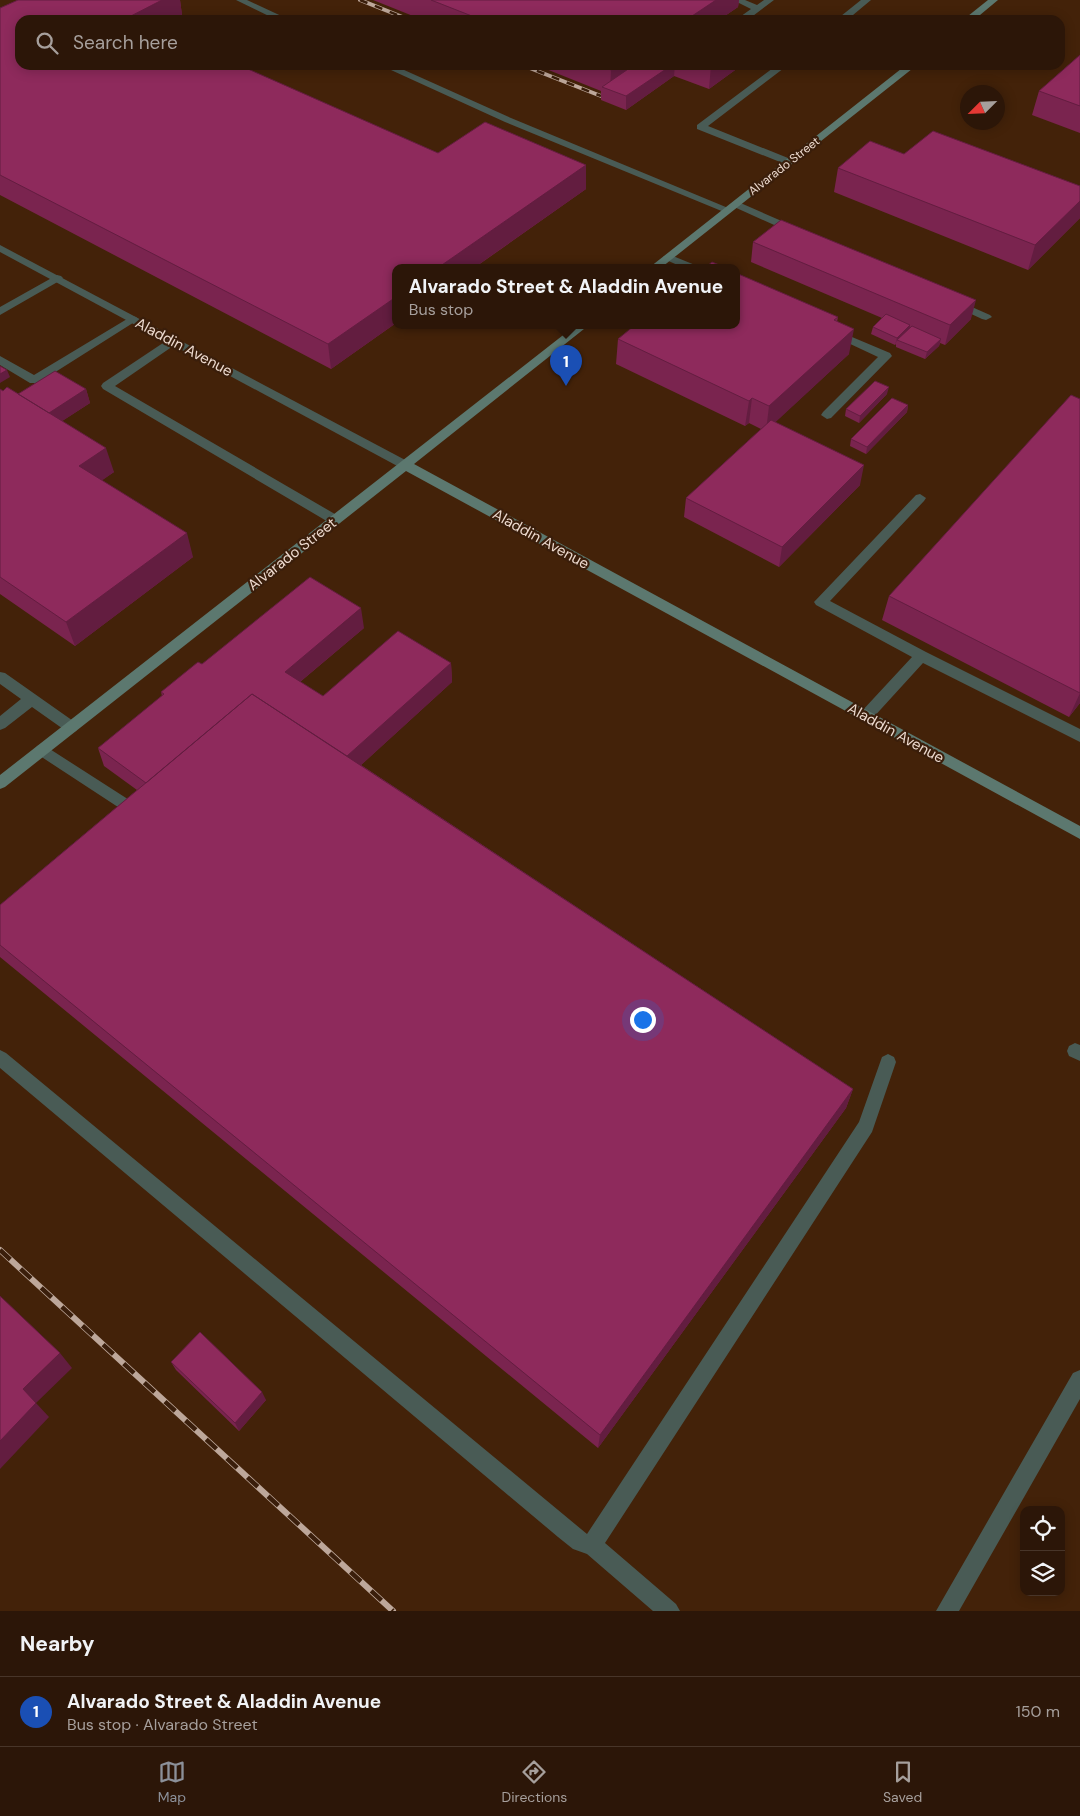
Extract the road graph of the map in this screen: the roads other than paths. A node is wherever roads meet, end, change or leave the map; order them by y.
1 (240, 0) edge
2 (737, 0) edge
3 (770, 0) edge
4 (868, 0) edge
5 (994, 0) edge
6 (758, 8) junction
7 (273, 15) edge
8 (748, 15) edge
9 (848, 15) edge
10 (974, 15) edge
11 (396, 70) edge
12 (776, 70) edge
13 (906, 70) edge
14 (789, 162) junction
15 (732, 207) junction
16 (809, 237) edge
17 (0, 248) edge
18 (668, 257) junction
19 (660, 264) edge
20 (684, 264) edge
21 (57, 278) junction
22 (942, 297) edge
23 (0, 312) edge
24 (986, 317) dead end
25 (132, 319) junction
26 (824, 328) edge
27 (577, 329) edge
28 (172, 341) junction
29 (0, 360) edge
30 (827, 415) dead end
31 (405, 466) junction
32 (920, 498) dead end
33 (335, 520) junction
34 (921, 656) junction
35 (0, 677) edge
36 (32, 699) junction
37 (866, 716) junction
38 (0, 724) edge
39 (71, 727) junction
40 (1080, 736) edge
41 (42, 750) junction
42 (0, 783) edge
43 (117, 822) edge
44 (1080, 833) edge
45 (0, 1058) edge
46 (888, 1062) dead end
47 (1080, 1380) edge
48 (592, 1544) junction
49 (669, 1611) edge
50 (947, 1611) edge

1 - 7 street
2 - 6 street
3 - 6 street
4 - 9 street
5 - 10 street
6 - 8 street
11 - 15 street
12 - 14 street
13 - 14 street, Alvarado Street
14 - 15 street, Alvarado Street
15 - 16 street
15 - 18 street, Alvarado Street
17 - 21 street, Aladdin Avenue
18 - 19 street, Alvarado Street
18 - 20 street
21 - 23 street
21 - 25 street, Aladdin Avenue
22 - 24 street
25 - 28 street, Aladdin Avenue
25 - 29 street
26 - 30 street
27 - 31 street, Alvarado Street
28 - 31 street, Aladdin Avenue
28 - 33 street
31 - 33 street, Alvarado Street
31 - 37 street, Aladdin Avenue
32 - 34 street
33 - 39 street, Alvarado Street
34 - 37 street
34 - 40 street
35 - 36 street
36 - 38 street
36 - 39 street
37 - 44 street, Aladdin Avenue
39 - 41 street, Alvarado Street
41 - 42 street, Alvarado Street
41 - 43 street
45 - 48 street
46 - 48 street
47 - 50 street
48 - 49 street

